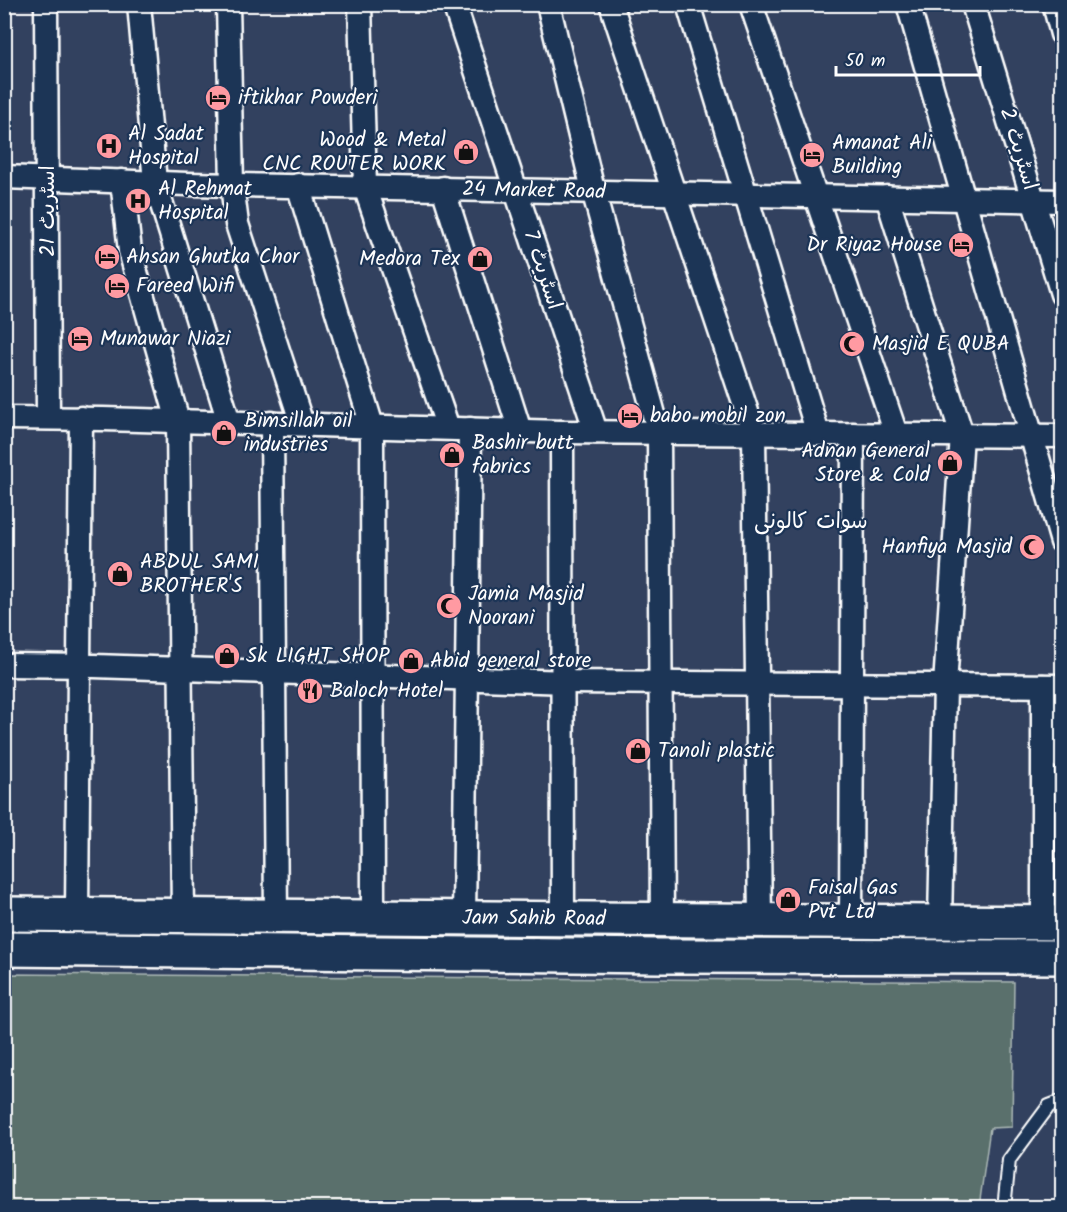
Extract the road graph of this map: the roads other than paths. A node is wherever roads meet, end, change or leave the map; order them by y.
1 (46, 4) edge
2 (139, 4) edge
3 (228, 4) edge
4 (360, 4) edge
5 (454, 4) edge
6 (548, 4) edge
7 (611, 4) edge
8 (688, 4) edge
9 (751, 4) edge
10 (908, 4) edge
11 (973, 4) edge
12 (1054, 4) edge
13 (1062, 34) edge
14 (4, 177) edge
15 (48, 178) junction
16 (122, 181) junction
17 (155, 183) junction
18 (232, 185) junction
19 (298, 186) junction
20 (365, 187) junction
21 (443, 188) junction
22 (515, 189) junction
23 (593, 190) junction
24 (673, 192) junction
25 (745, 193) junction
26 (815, 195) junction
27 (888, 197) junction
28 (963, 198) junction
29 (1034, 200) junction
30 (1062, 201) edge
31 (1062, 294) edge
32 (4, 418) edge
33 (48, 418) junction
34 (81, 418) junction
35 (178, 421) junction
36 (229, 422) junction
37 (272, 423) junction
38 (302, 424) junction
39 (372, 426) junction
40 (459, 429) junction
41 (520, 430) junction
42 (561, 432) junction
43 (596, 432) junction
44 (659, 433) junction
45 (754, 433) junction
46 (818, 434) junction
47 (853, 434) junction
48 (896, 434) junction
49 (962, 435) junction
50 (1030, 435) junction
51 (1062, 436) edge
52 (1062, 542) edge
53 (4, 665) edge
54 (79, 666) junction
55 (180, 669) junction
56 (274, 672) junction
57 (373, 675) junction
58 (467, 678) junction
59 (562, 682) junction
60 (660, 682) junction
61 (757, 683) junction
62 (852, 684) junction
63 (945, 685) junction
64 (1053, 686) edge
65 (1062, 758) edge
66 (4, 914) edge
67 (77, 915) junction
68 (183, 916) junction
69 (276, 917) junction
70 (373, 918) junction
71 (464, 919) junction
72 (563, 920) junction
73 (662, 921) junction
74 (760, 921) junction
75 (850, 922) junction
76 (940, 922) junction
77 (1053, 923) edge
78 (4, 949) edge
79 (1062, 957) edge
80 (1062, 1101) edge
81 (1004, 1208) edge

1 - 15 street, اسٹریٹ 21
2 - 17 street
3 - 18 street
4 - 20 street
5 - 22 street, اسٹریٹ 7
6 - 23 street
7 - 24 street
8 - 25 street
9 - 26 street
10 - 28 street
11 - 29 street, اسٹریٹ 2
12 - 13 street
14 - 15 street, 24 Market Road
15 - 16 street, 24 Market Road
15 - 33 street, اسٹریٹ 21
16 - 17 street, 24 Market Road
16 - 35 street
17 - 18 street, 24 Market Road
17 - 36 street
18 - 19 street, 24 Market Road
18 - 38 street
19 - 20 street, 24 Market Road
19 - 39 street
20 - 21 street, 24 Market Road
20 - 40 street
21 - 22 street, 24 Market Road
21 - 41 street
22 - 23 street, 24 Market Road
22 - 43 street, اسٹریٹ 7
23 - 24 street, 24 Market Road
23 - 44 street
24 - 25 street, 24 Market Road
24 - 45 street
25 - 26 street, 24 Market Road
25 - 46 street
26 - 27 street, 24 Market Road
26 - 48 street
27 - 28 street, 24 Market Road
27 - 49 street
28 - 29 street, 24 Market Road
28 - 50 street
29 - 30 street, 24 Market Road
29 - 31 street, اسٹریٹ 2
32 - 33 street
33 - 34 street
34 - 35 street
34 - 54 street
35 - 36 street
35 - 55 street
36 - 37 street
37 - 38 street
37 - 56 street
38 - 39 street
39 - 40 street
39 - 57 street
40 - 41 street
40 - 58 street
41 - 42 street
42 - 43 street
42 - 59 street
43 - 44 street
44 - 45 street
44 - 60 street
45 - 46 street
45 - 61 street
46 - 47 street
47 - 48 street
47 - 62 street
48 - 49 street
49 - 50 street
49 - 63 street
50 - 51 street
50 - 52 street
53 - 54 street
54 - 55 street
54 - 67 street
55 - 56 street
55 - 68 street
56 - 57 street
56 - 69 street
57 - 58 street
57 - 70 street
58 - 59 street
58 - 71 street
59 - 60 street
59 - 72 street
60 - 61 street
60 - 73 street
61 - 62 street
61 - 74 street
62 - 63 street
62 - 75 street
63 - 64 street
63 - 76 street
64 - 65 street
64 - 77 street
66 - 67 main road, Jam Sahib Road
67 - 68 main road, Jam Sahib Road
68 - 69 main road, Jam Sahib Road
69 - 70 main road, Jam Sahib Road
70 - 71 main road, Jam Sahib Road
71 - 72 main road, Jam Sahib Road
72 - 73 main road, Jam Sahib Road
73 - 74 main road, Jam Sahib Road
74 - 75 main road, Jam Sahib Road
75 - 76 main road, Jam Sahib Road
76 - 77 main road, Jam Sahib Road
78 - 79 main road, Jam Sahib Road
80 - 81 lane

